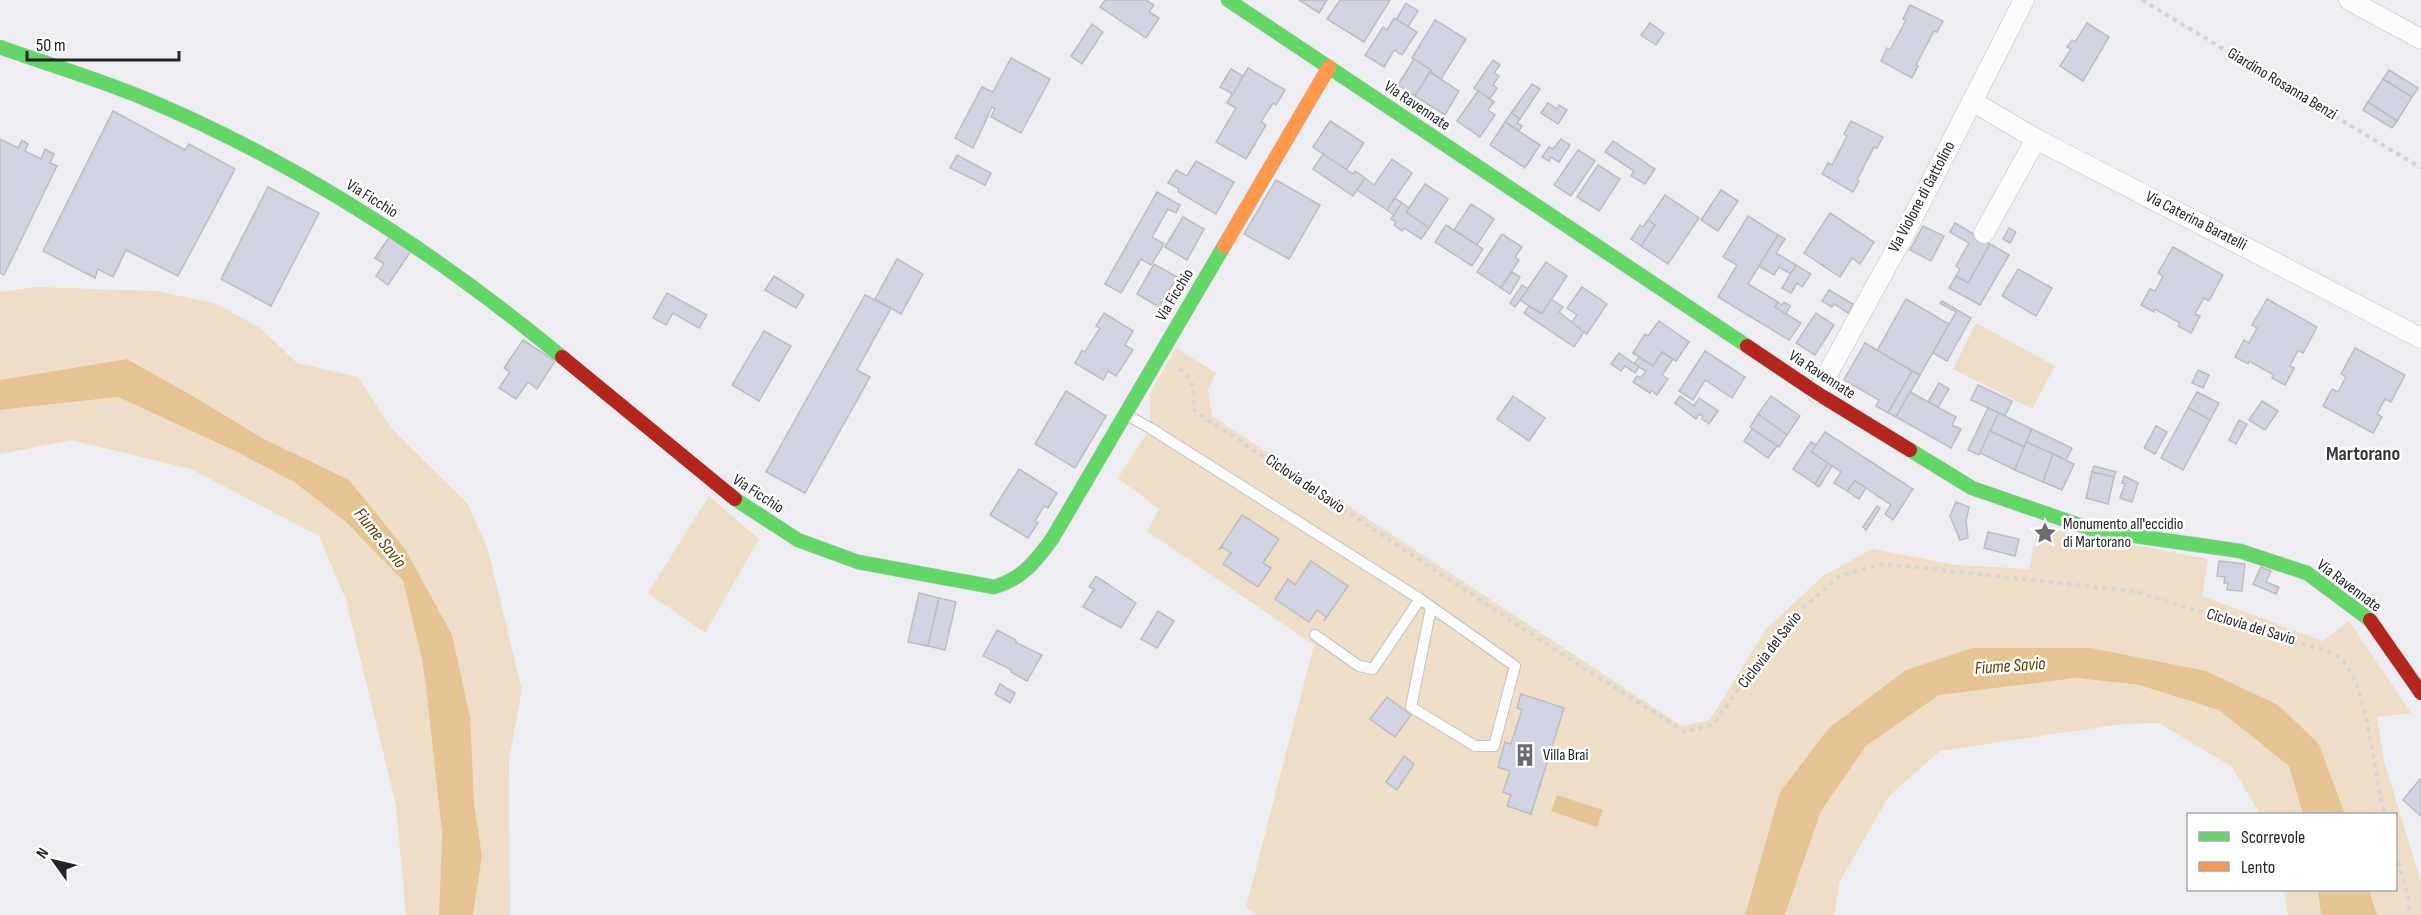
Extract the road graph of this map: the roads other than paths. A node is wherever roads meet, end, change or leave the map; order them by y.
1 (1228, 0) edge
2 (2024, 0) edge
3 (2349, 0) edge
4 (2421, 39) edge
5 (0, 46) edge
6 (1329, 67) junction
7 (1972, 101) junction
8 (2036, 138) junction
9 (1984, 233) dead end
10 (2421, 338) edge
11 (1817, 393) junction
12 (1125, 414) junction
13 (1420, 599) junction
14 (1431, 608) junction
15 (1315, 635) dead end
16 (2421, 693) edge

1 - 6 street, Via Ravennate
2 - 7 street, Via Violone di Gattolino
3 - 4 street
5 - 12 street, Via Ficchio
6 - 11 street, Via Ravennate
6 - 12 street, Via Ficchio
7 - 8 street, Via Caterina Baratelli
7 - 11 street, Via Violone di Gattolino
8 - 9 street
8 - 10 street, Via Caterina Baratelli
11 - 16 street, Via Ravennate
12 - 13 lane
13 - 14 lane
13 - 15 lane
14 - 14 lane

